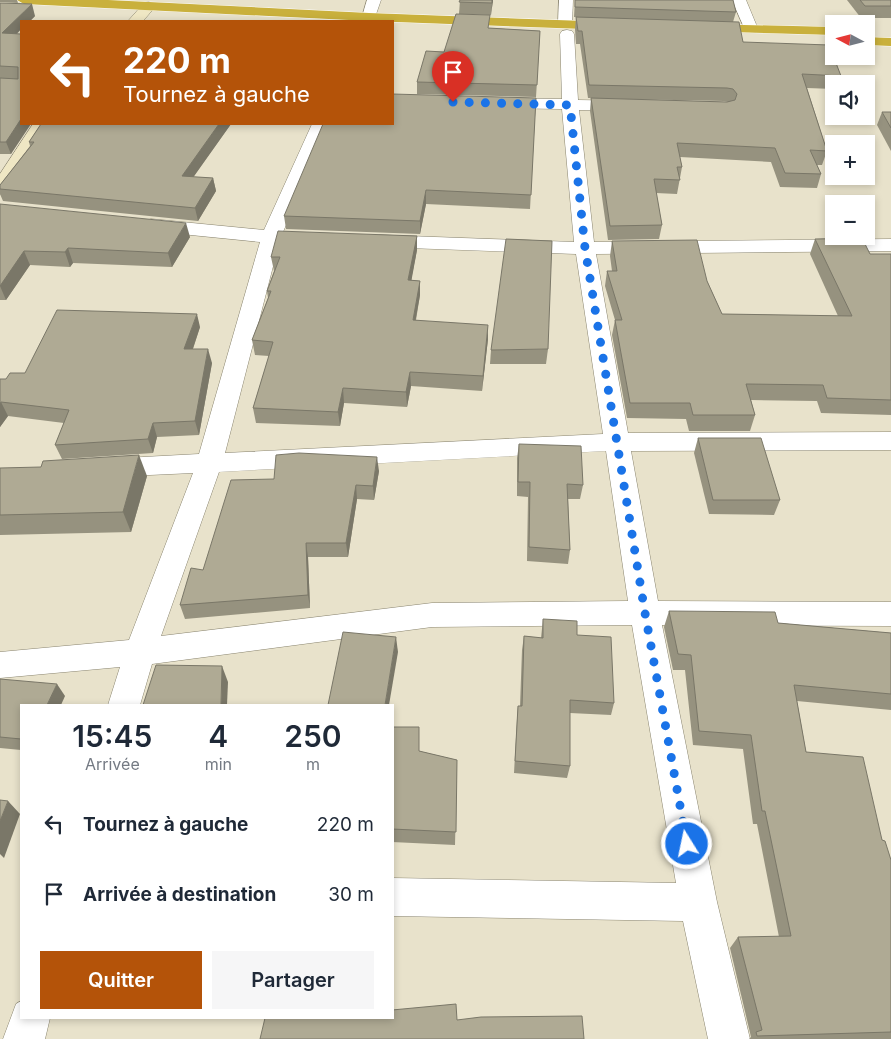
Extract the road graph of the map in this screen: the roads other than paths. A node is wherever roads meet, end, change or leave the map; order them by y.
1 (24, 0) edge
2 (374, 0) edge
3 (566, 0) edge
4 (739, 0) edge
5 (9, 8) edge
6 (145, 11) edge
7 (369, 17) junction
8 (250, 20) edge
9 (394, 28) edge
10 (566, 29) junction
11 (751, 29) junction
12 (625, 31) edge
13 (825, 31) edge
14 (875, 31) edge
15 (891, 32) edge
16 (825, 40) edge
17 (875, 41) edge
18 (891, 42) edge
19 (482, 103) edge
20 (570, 105) junction
21 (647, 106) edge
22 (41, 125) edge
23 (320, 125) edge
24 (0, 188) edge
25 (134, 224) edge
26 (272, 237) junction
27 (330, 239) edge
28 (360, 240) edge
29 (891, 245) edge
30 (585, 248) junction
31 (891, 441) edge
32 (617, 442) junction
33 (210, 461) junction
34 (86, 469) edge
35 (645, 613) junction
36 (891, 614) edge
37 (140, 652) junction
38 (0, 665) edge
39 (124, 704) edge
40 (394, 897) edge
41 (698, 902) junction
42 (30, 1019) edge
43 (24, 1039) edge
44 (728, 1039) edge

1 - 6 highway
2 - 7 street
3 - 10 street
4 - 11 street
5 - 6 highway
6 - 7 highway
6 - 8 highway
7 - 10 highway
9 - 10 highway
10 - 12 highway
10 - 20 street
11 - 13 highway
11 - 16 highway
14 - 15 highway
17 - 18 highway
19 - 20 street
20 - 21 street
20 - 30 street
22 - 24 street
23 - 26 street
25 - 26 street
26 - 27 street
26 - 33 street
28 - 30 street
29 - 30 street
30 - 32 street
31 - 32 street
32 - 33 street
32 - 35 street
33 - 34 street
33 - 37 street
35 - 36 street
35 - 37 street
35 - 41 street
37 - 38 street
37 - 39 street
40 - 41 street
41 - 44 street
42 - 43 street

